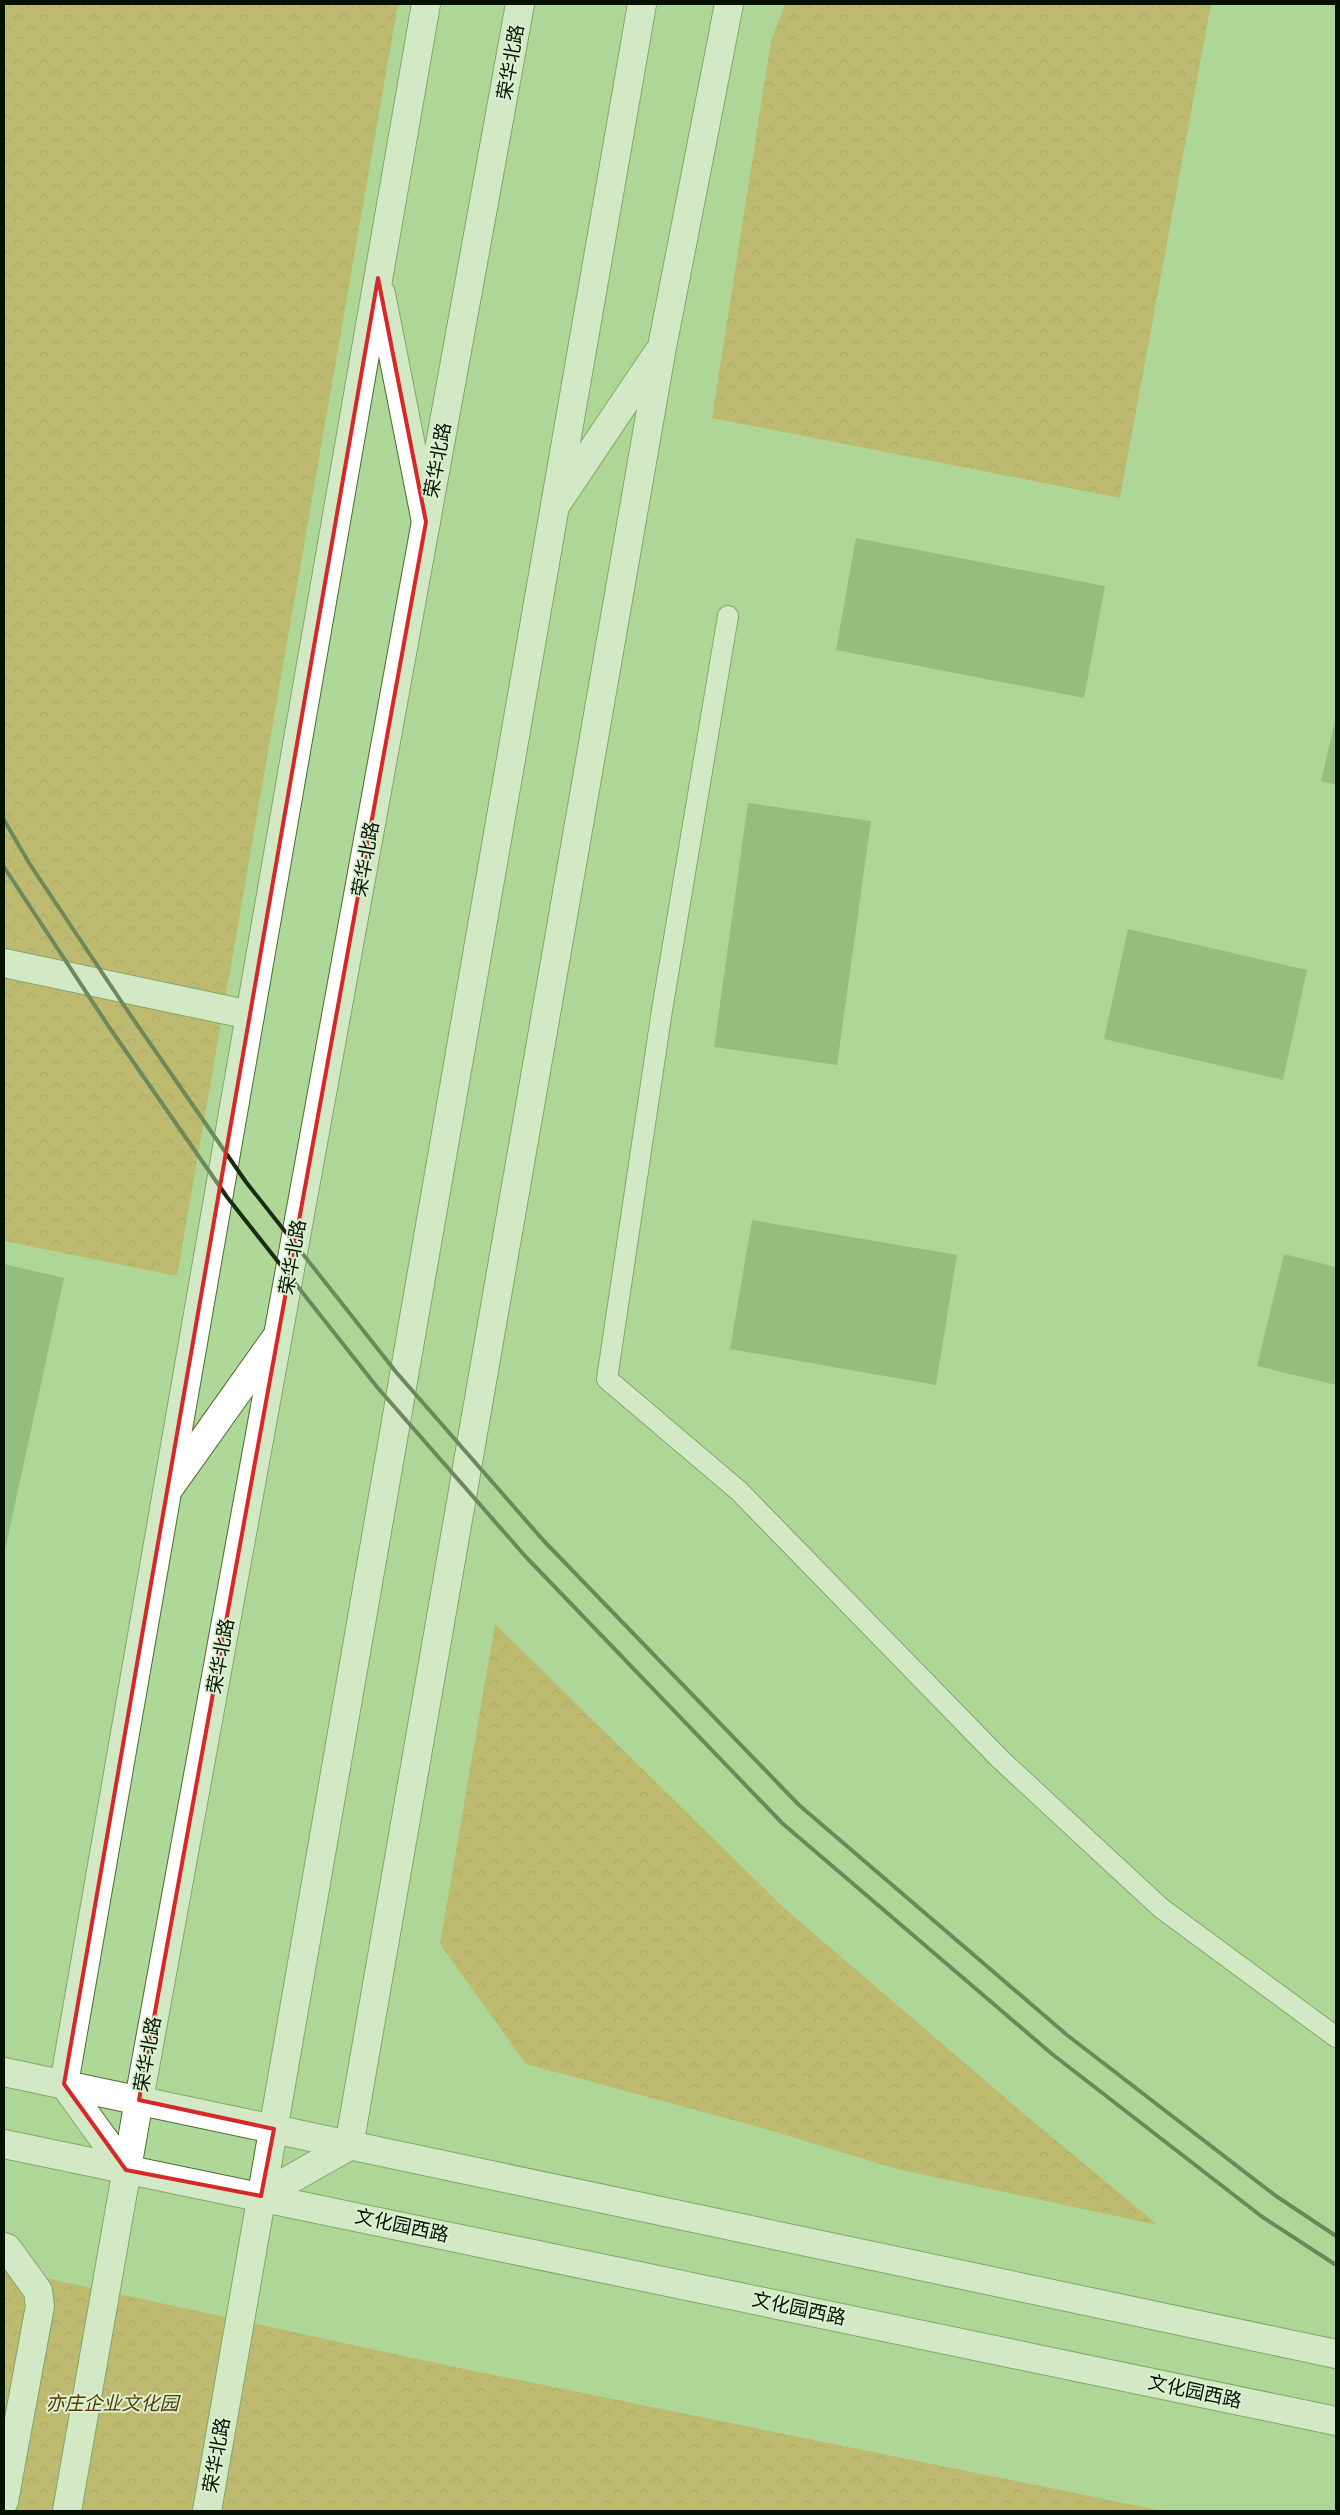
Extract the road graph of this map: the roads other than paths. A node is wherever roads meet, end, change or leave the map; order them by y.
1 (426, 4) edge
2 (520, 4) edge
3 (642, 4) edge
4 (729, 4) edge
5 (378, 278) junction
6 (662, 347) junction
7 (555, 506) junction
8 (426, 522) junction
9 (728, 616) dead end
10 (4, 963) edge
11 (250, 1015) junction
12 (278, 1335) junction
13 (166, 1493) junction
14 (1336, 2036) edge
15 (4, 2072) edge
16 (64, 2084) junction
17 (139, 2100) junction
18 (274, 2129) junction
19 (4, 2144) edge
20 (349, 2146) junction
21 (126, 2170) junction
22 (261, 2196) junction
23 (4, 2248) edge
24 (1336, 2354) edge
25 (1336, 2420) edge
26 (4, 2501) edge
27 (67, 2511) edge
28 (207, 2511) edge

1 - 5 main road
2 - 8 main road, 荣华北路
3 - 7 main road, 荣华北路
4 - 6 main road
5 - 8 main road
5 - 11 main road
6 - 7 main road
6 - 20 main road
7 - 18 main road, 荣华北路
8 - 12 main road, 荣华北路
9 - 14 lane
10 - 11 main road
11 - 13 main road
12 - 13 main road
12 - 17 main road, 荣华北路
13 - 16 main road
15 - 16 main road
16 - 17 main road
16 - 21 main road
17 - 18 main road
17 - 21 main road, 荣华北路
18 - 20 main road
18 - 22 main road, 荣华北路
19 - 21 main road, 文化园西路
20 - 22 main road
20 - 24 main road
21 - 22 main road, 文化园西路
21 - 27 main road, 荣华北路
22 - 25 main road, 文化园西路
22 - 28 main road, 荣华北路
23 - 26 main road

